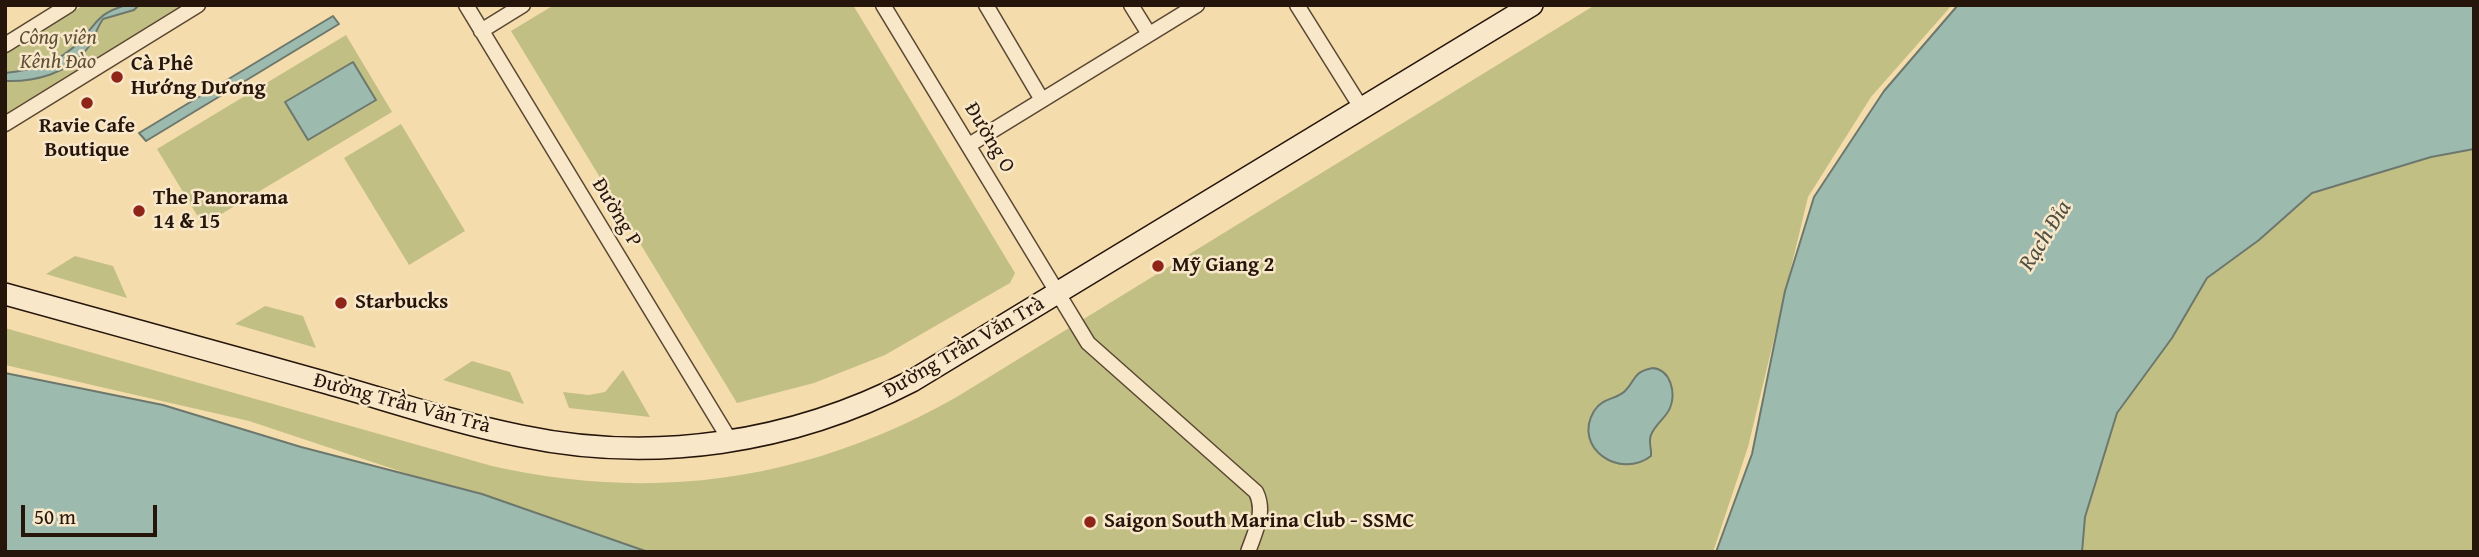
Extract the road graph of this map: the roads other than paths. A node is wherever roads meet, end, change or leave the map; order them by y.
1 (69, 5) edge
2 (198, 5) edge
3 (466, 5) edge
4 (523, 5) edge
5 (883, 5) edge
6 (986, 5) edge
7 (1131, 5) edge
8 (1197, 5) edge
9 (1297, 5) edge
10 (1532, 5) edge
11 (481, 31) junction
12 (1149, 34) junction
13 (5, 45) edge
14 (1042, 100) junction
15 (1362, 109) junction
16 (5, 124) edge
17 (969, 145) junction
18 (5, 294) edge
19 (1058, 294) junction
20 (731, 442) junction
21 (1248, 552) edge

1 - 13 street
2 - 16 street
3 - 11 street, Đường P
4 - 11 street
5 - 17 street, Đường O
6 - 14 street
7 - 12 street
8 - 12 street
9 - 15 street
10 - 15 main road, Đường Trần Văn Trà
11 - 20 street, Đường P
12 - 14 street
14 - 17 street
15 - 19 main road, Đường Trần Văn Trà
17 - 19 street, Đường O
18 - 20 main road, Đường Trần Văn Trà
19 - 20 main road, Đường Trần Văn Trà
19 - 21 street, Đường O

